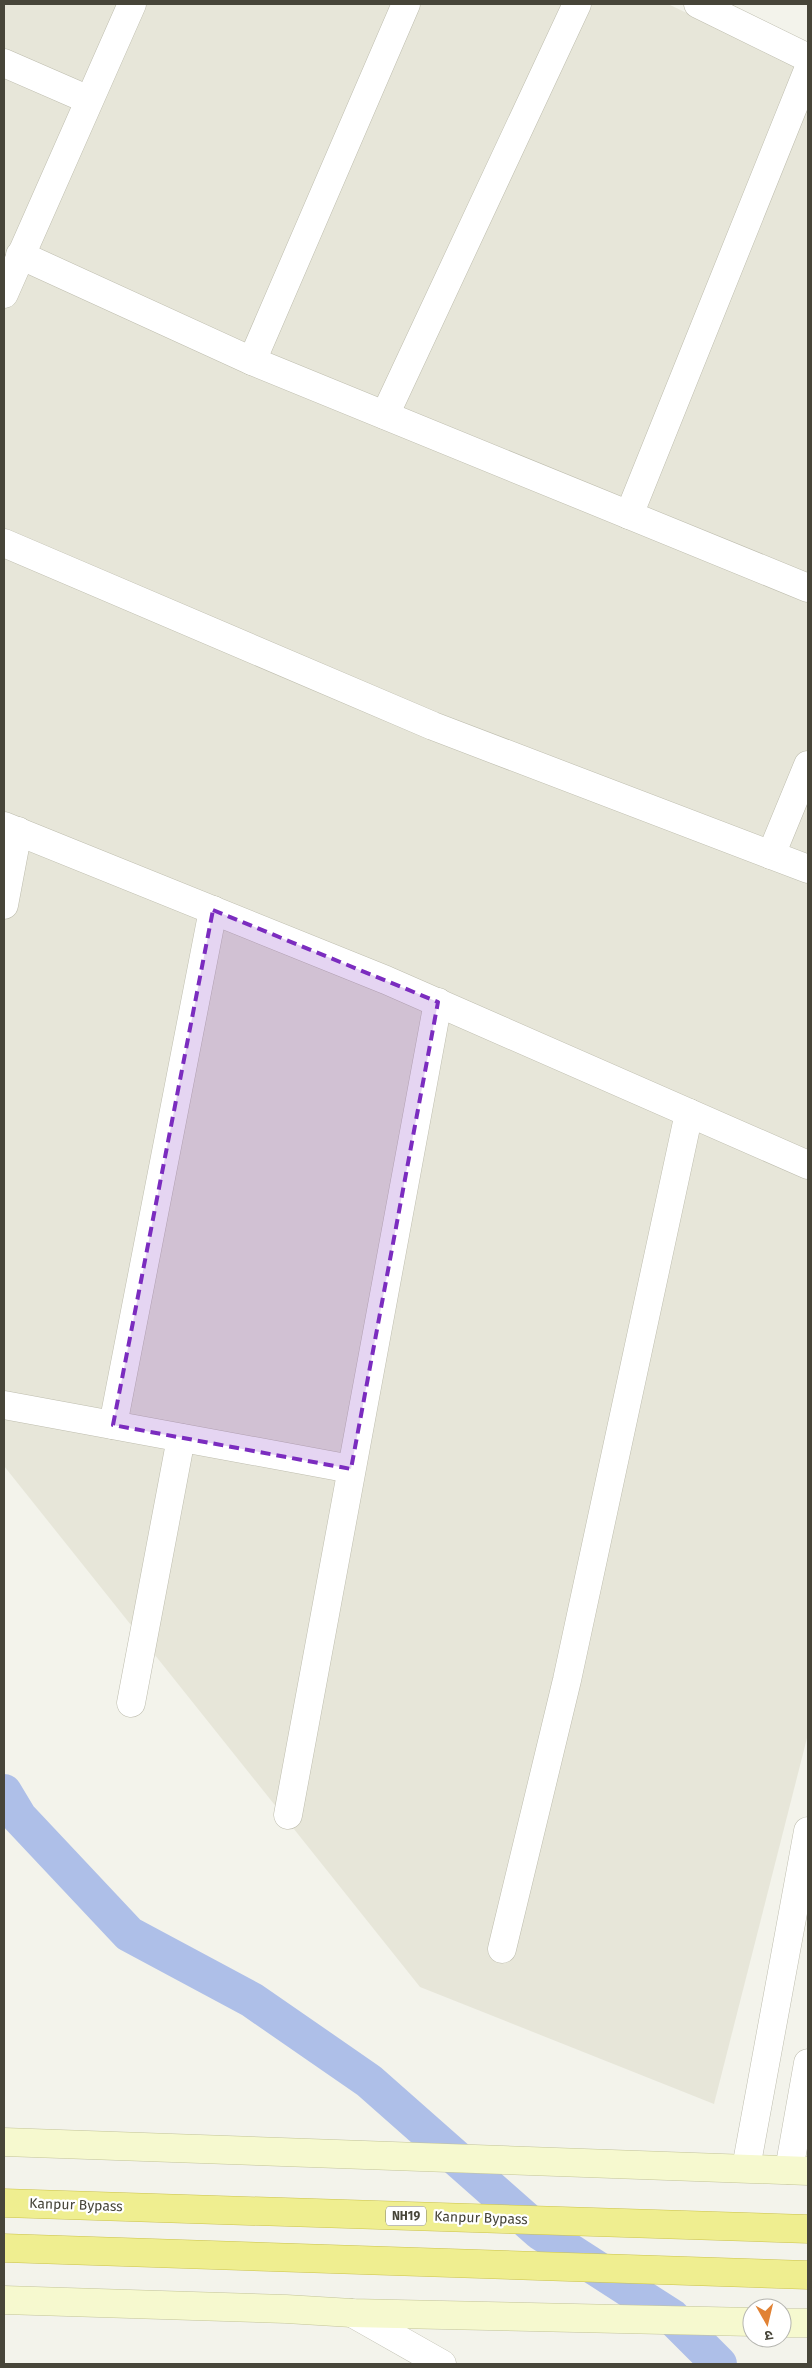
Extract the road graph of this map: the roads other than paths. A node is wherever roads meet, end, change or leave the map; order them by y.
1 (132, 4) edge
2 (406, 4) edge
3 (577, 4) edge
4 (698, 4) edge
5 (808, 58) edge
6 (4, 63) edge
7 (808, 70) edge
8 (89, 100) junction
9 (20, 255) junction
10 (4, 294) edge
11 (252, 361) junction
12 (385, 415) junction
13 (629, 515) junction
14 (4, 543) edge
15 (808, 588) edge
16 (808, 765) edge
17 (11, 828) edge
18 (771, 855) junction
19 (808, 869) edge
20 (4, 905) edge
21 (213, 910) junction
22 (438, 1002) junction
23 (689, 1113) junction
24 (808, 1165) edge
25 (4, 1405) edge
26 (113, 1425) junction
27 (182, 1438) junction
28 (351, 1469) junction
29 (131, 1703) dead end
30 (288, 1816) dead end
31 (808, 1831) edge
32 (802, 1894) edge
33 (502, 1949) dead end
34 (808, 2063) edge
35 (4, 2142) edge
36 (746, 2168) junction
37 (798, 2171) edge
38 (4, 2203) edge
39 (808, 2229) edge
40 (4, 2248) edge
41 (808, 2275) edge
42 (4, 2300) edge
43 (352, 2313) junction
44 (742, 2322) edge
45 (792, 2322) edge
46 (808, 2323) edge
47 (442, 2364) edge

1 - 8 street
2 - 11 street
3 - 12 street
4 - 5 street
6 - 8 street
7 - 13 street
8 - 9 street
9 - 10 street
9 - 11 street
11 - 12 street
12 - 13 street
13 - 15 street
14 - 18 street
16 - 18 street
17 - 20 street
17 - 21 street
18 - 19 street
21 - 22 street
21 - 26 street
22 - 23 street
22 - 28 street
23 - 24 street
23 - 33 street
25 - 26 street
26 - 27 street
27 - 28 street
27 - 29 street
28 - 30 street
31 - 32 street
32 - 36 street
34 - 37 street
35 - 36 main road
36 - 37 main road
38 - 39 highway, Kanpur Bypass / NH19
40 - 41 highway
42 - 43 main road
43 - 44 main road
43 - 47 street
45 - 46 main road

